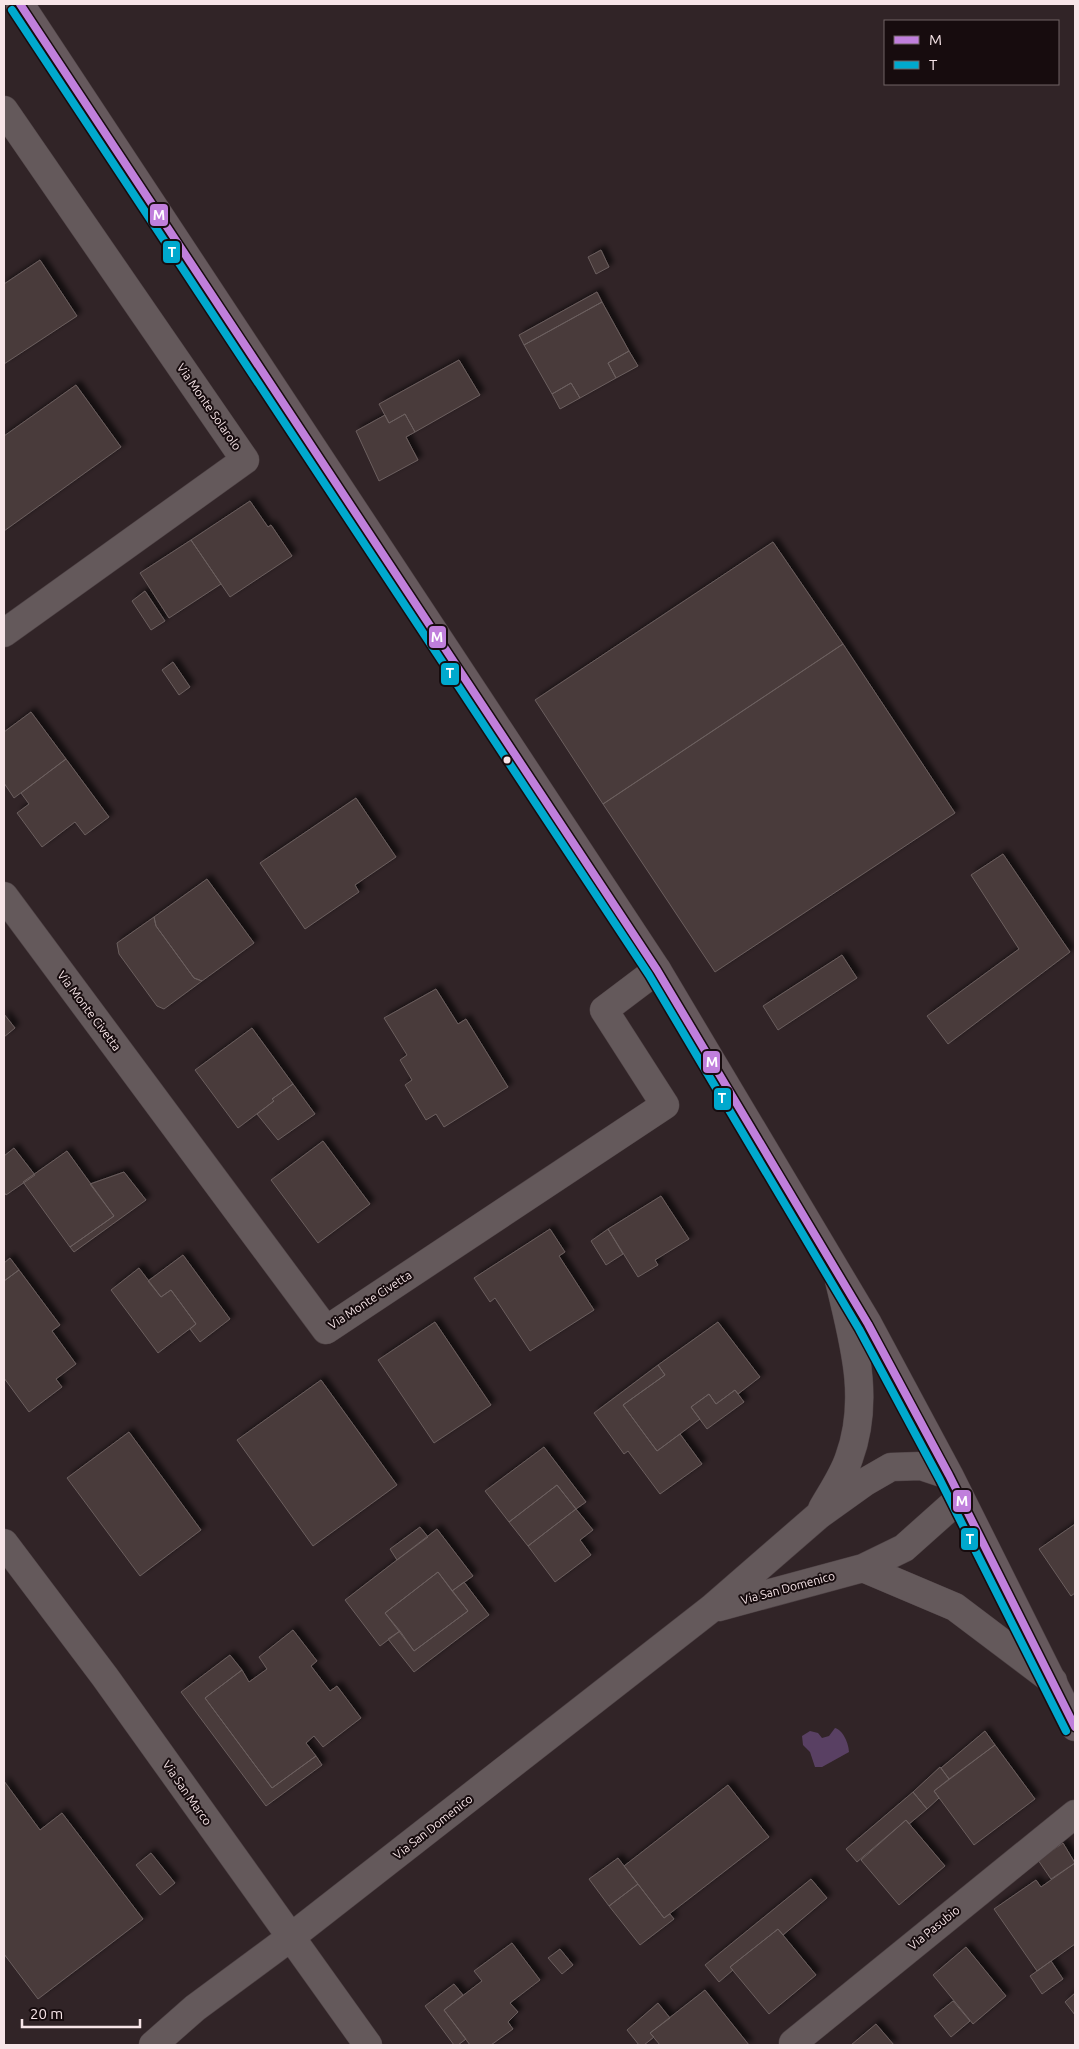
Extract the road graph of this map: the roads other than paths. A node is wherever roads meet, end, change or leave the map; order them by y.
1 (20, 4) edge
2 (4, 110) edge
3 (4, 633) edge
4 (4, 896) edge
5 (657, 970) junction
6 (837, 1274) junction
7 (954, 1487) junction
8 (819, 1516) junction
9 (4, 1543) edge
10 (863, 1568) junction
11 (712, 1608) junction
12 (1052, 1681) junction
13 (1075, 1727) edge
14 (1075, 1814) edge
15 (292, 1937) junction
16 (793, 2043) dead end
17 (153, 2045) edge
18 (368, 2045) edge

1 - 5 main road
2 - 3 street, Via Monte Solarolo
4 - 5 street, Via Monte Civetta
5 - 6 main road
6 - 7 main road
6 - 8 street, Via San Domenico
7 - 8 street, Via San Domenico
7 - 10 street, Via San Domenico
7 - 12 main road
8 - 11 street, Via San Domenico
9 - 15 street, Via San Marco
10 - 11 street, Via San Domenico
10 - 12 street
11 - 15 street, Via San Domenico
12 - 13 main road
14 - 16 street, Via Pasubio
15 - 17 street, Via San Domenico
15 - 18 street, Via San Marco

